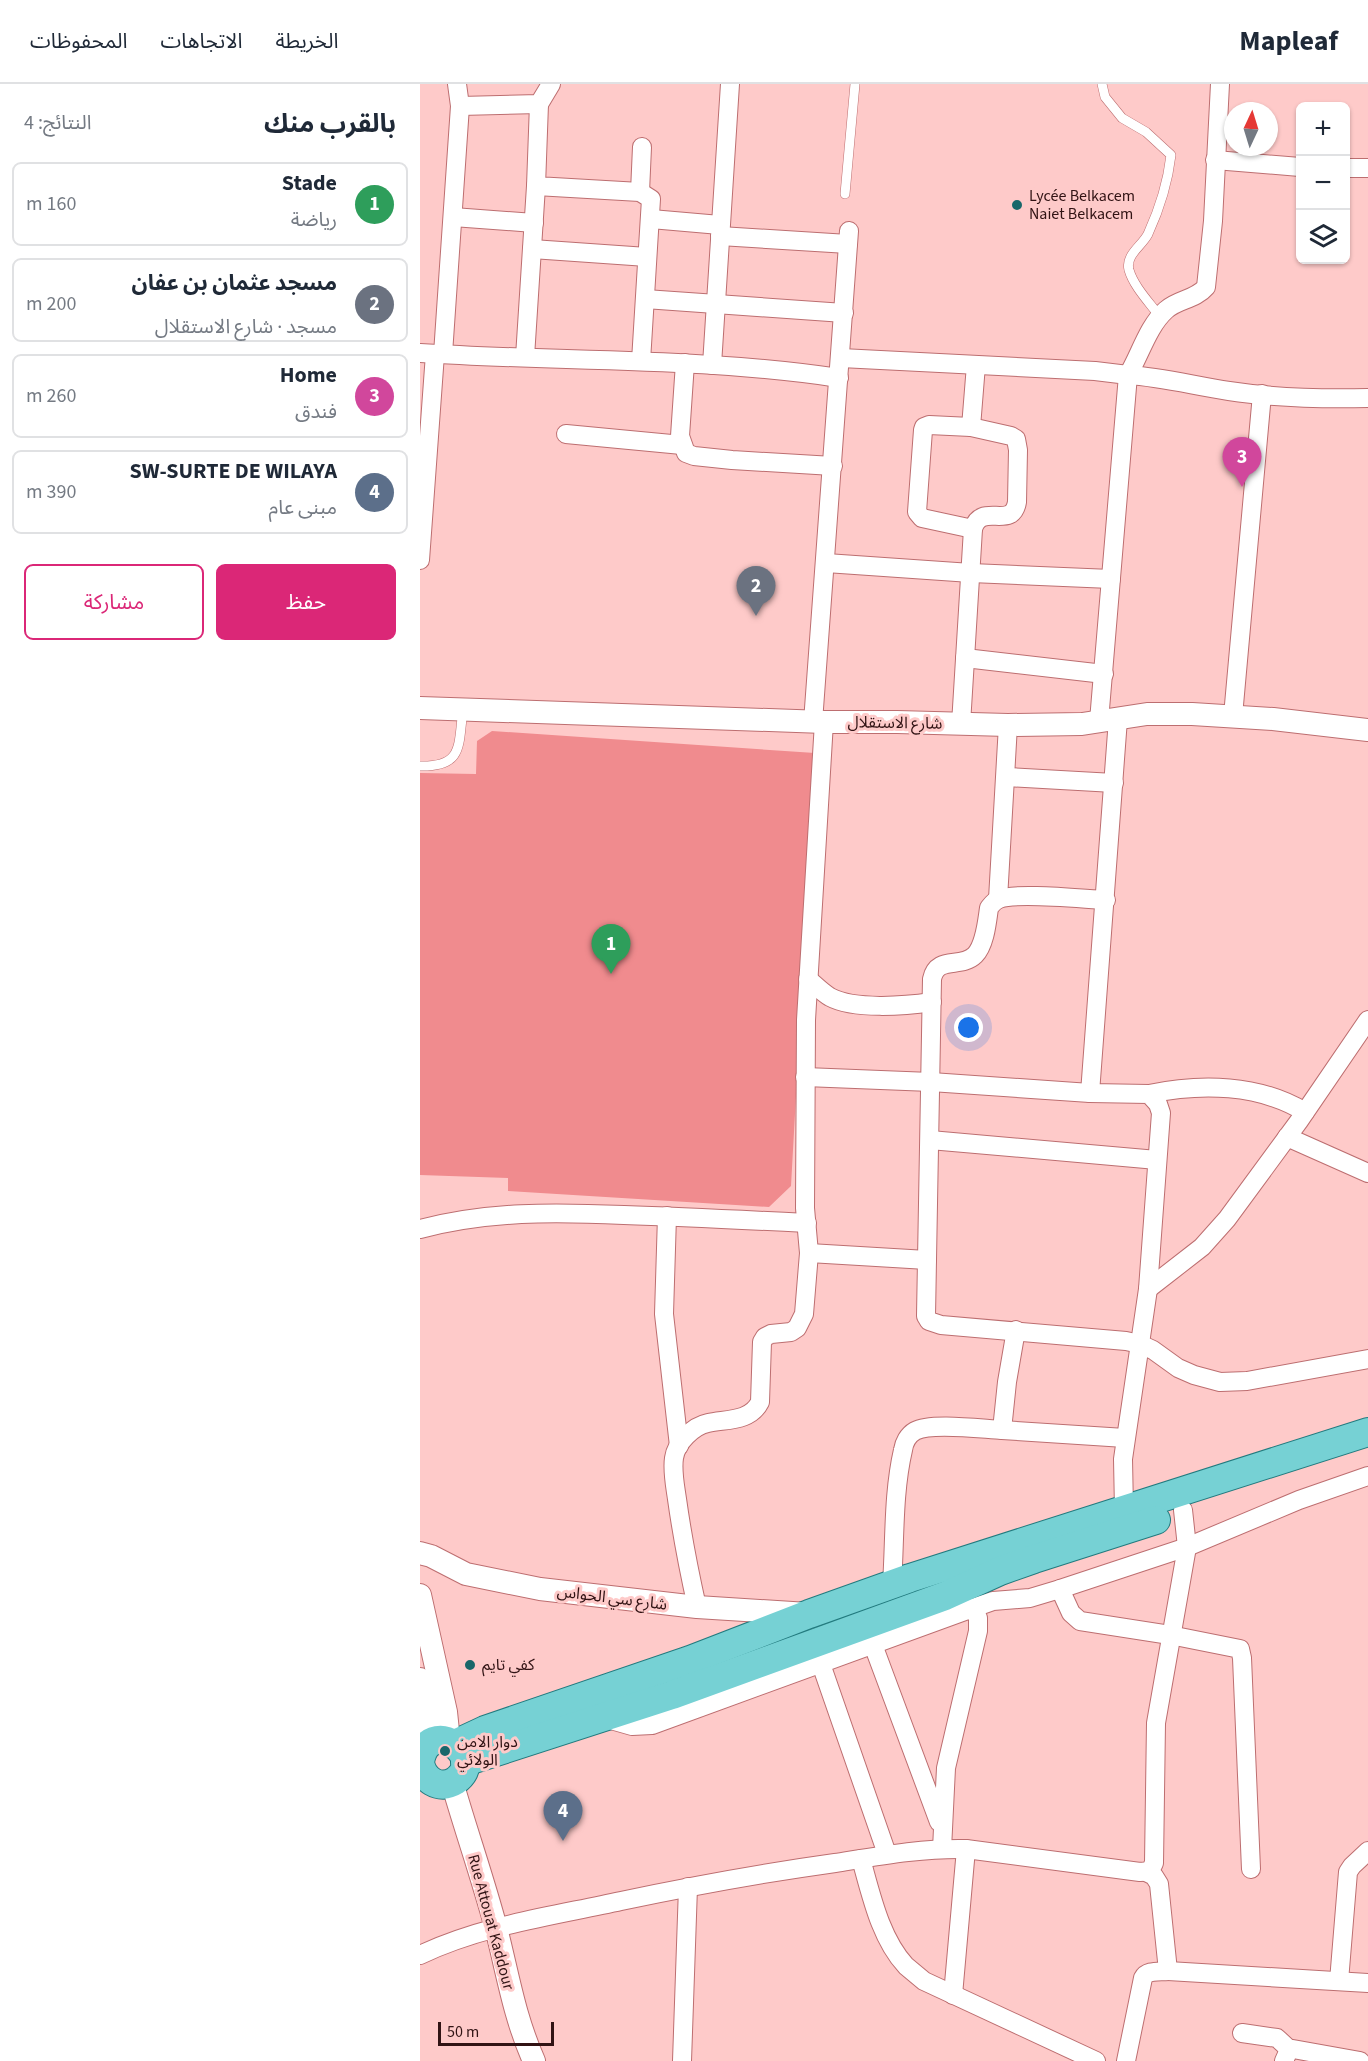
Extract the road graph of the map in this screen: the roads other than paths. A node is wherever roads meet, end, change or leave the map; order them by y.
1 (457, 84) edge
2 (550, 84) edge
3 (730, 84) edge
4 (855, 84) edge
5 (1102, 84) edge
6 (1220, 84) edge
7 (539, 105) junction
8 (460, 106) junction
9 (642, 147) dead end
10 (1215, 160) junction
11 (1296, 167) edge
12 (1350, 168) edge
13 (1368, 168) edge
14 (536, 186) junction
15 (640, 192) junction
16 (845, 194) dead end
17 (453, 217) junction
18 (651, 219) junction
19 (534, 223) junction
20 (720, 230) junction
21 (532, 249) junction
22 (647, 257) junction
23 (645, 298) junction
24 (716, 303) junction
25 (844, 313) junction
26 (1160, 317) junction
27 (433, 354) edge
28 (525, 357) junction
29 (841, 358) junction
30 (641, 361) junction
31 (685, 363) junction
32 (712, 365) junction
33 (976, 365) junction
34 (1128, 375) junction
35 (839, 378) junction
36 (1262, 394) junction
37 (1368, 398) edge
38 (971, 428) junction
39 (566, 434) dead end
40 (682, 445) junction
41 (833, 466) junction
42 (422, 504) edge
43 (973, 529) junction
44 (420, 560) edge
45 (826, 563) junction
46 (971, 573) junction
47 (1111, 579) junction
48 (965, 658) junction
49 (1104, 674) junction
50 (420, 708) edge
51 (463, 710) junction
52 (1233, 716) junction
53 (1108, 720) junction
54 (819, 722) junction
55 (960, 724) junction
56 (1008, 725) junction
57 (1368, 730) edge
58 (420, 766) edge
59 (1006, 777) junction
60 (1114, 783) junction
61 (998, 899) junction
62 (1106, 900) junction
63 (808, 980) junction
64 (932, 1002) junction
65 (1368, 1020) edge
66 (805, 1077) junction
67 (931, 1082) junction
68 (1090, 1093) junction
69 (1149, 1094) junction
70 (1305, 1112) junction
71 (1287, 1137) junction
72 (930, 1140) junction
73 (1157, 1160) junction
74 (1368, 1173) edge
75 (667, 1216) junction
76 (807, 1223) junction
77 (420, 1228) edge
78 (809, 1253) junction
79 (927, 1260) junction
80 (1148, 1289) junction
81 (1016, 1330) junction
82 (1140, 1344) junction
83 (1368, 1359) edge
84 (1002, 1430) junction
85 (1368, 1432) edge
86 (1125, 1438) junction
87 (679, 1446) junction
88 (1368, 1451) edge
89 (1368, 1476) edge
90 (1124, 1510) junction
91 (1183, 1510) junction
92 (1187, 1547) junction
93 (420, 1553) edge
94 (1000, 1571) junction
95 (892, 1584) junction
96 (1060, 1589) junction
97 (420, 1595) edge
98 (1012, 1599) junction
99 (697, 1607) junction
100 (973, 1608) junction
101 (809, 1614) junction
102 (869, 1634) junction
103 (1170, 1635) junction
104 (821, 1664) junction
105 (421, 1693) edge
106 (604, 1718) junction
107 (434, 1761) edge
108 (942, 1830) junction
109 (942, 1849) junction
110 (966, 1850) junction
111 (1368, 1851) edge
112 (887, 1854) junction
113 (861, 1859) junction
114 (1251, 1869) dead end
115 (1146, 1872) junction
116 (688, 1887) junction
117 (495, 1928) junction
118 (420, 1955) edge
119 (1168, 1971) junction
120 (1340, 1981) junction
121 (1368, 1983) edge
122 (953, 1995) junction
123 (1242, 2033) dead end
124 (1287, 2055) edge
125 (534, 2061) edge
126 (682, 2061) edge
127 (1092, 2061) edge
128 (1126, 2061) edge
129 (1360, 2061) edge

1 - 8 street
2 - 7 street
3 - 20 street
4 - 16 lane
5 - 26 lane
6 - 10 street
7 - 8 street
7 - 14 street
8 - 17 street
9 - 15 street
10 - 11 street
10 - 26 street
12 - 13 street
14 - 15 street
14 - 19 street
15 - 18 street
17 - 19 street
17 - 27 street
18 - 20 street
18 - 22 street
19 - 21 street
20 - 24 street
20 - 25 street
21 - 22 street
21 - 28 street
22 - 23 street
23 - 24 street
23 - 30 street
24 - 25 street
24 - 32 street
25 - 29 street
26 - 34 street
27 - 28 street
27 - 42 street
28 - 30 street
29 - 33 street
29 - 35 street
30 - 31 street
31 - 32 street
31 - 40 street
32 - 35 street
33 - 34 street
33 - 38 street
34 - 36 street
34 - 47 street
35 - 41 street
36 - 37 street
36 - 52 street
38 - 43 street
38 - 43 street
39 - 40 street
40 - 41 street
41 - 45 street
42 - 44 street
43 - 46 street
45 - 46 street
45 - 54 street
46 - 47 street
46 - 48 street
47 - 49 street
48 - 49 street
48 - 55 street
49 - 53 street
50 - 51 street, شارع الاستقلال
51 - 54 street, شارع الاستقلال
51 - 58 lane
52 - 53 street, شارع الاستقلال
52 - 57 street, شارع الاستقلال
53 - 56 street, شارع الاستقلال
53 - 60 street
54 - 55 street, شارع الاستقلال
54 - 63 street
55 - 56 street, شارع الاستقلال
56 - 59 street
59 - 60 street
59 - 61 street
60 - 62 street
61 - 62 street
61 - 64 street
62 - 68 street
63 - 64 street
63 - 66 street
64 - 67 street
65 - 70 street
66 - 67 street
66 - 76 street
67 - 68 street
67 - 72 street
68 - 69 street
69 - 70 street
69 - 73 street
70 - 71 street
71 - 74 street
71 - 80 street
72 - 73 street
72 - 79 street
73 - 80 street
75 - 76 street
75 - 77 street
75 - 87 street
76 - 78 street
78 - 79 street
78 - 87 street
79 - 81 street
80 - 82 street
81 - 82 street
81 - 84 street
82 - 83 street
82 - 86 street
84 - 86 street
84 - 95 street
85 - 90 main road
86 - 90 street
87 - 99 street
88 - 91 main road
89 - 92 street
90 - 95 main road
91 - 92 street
91 - 94 main road
92 - 96 street
92 - 103 street
93 - 99 street, شارع سي الحواس
94 - 98 street
94 - 102 main road
95 - 101 main road
96 - 98 street
96 - 103 street
97 - 107 street
98 - 100 street
99 - 101 street, شارع سي الحواس
100 - 102 street
100 - 108 street
101 - 107 main road
102 - 104 street
102 - 106 main road
102 - 108 street
103 - 114 street
103 - 115 street
104 - 106 street
104 - 112 street
105 - 107 street
106 - 107 main road
107 - 117 street, Rue Attouat Kaddour
108 - 109 street
109 - 110 street
109 - 112 street
110 - 115 street
110 - 122 street
111 - 120 street
112 - 113 street
113 - 116 street
113 - 122 street
115 - 119 street
116 - 117 street
116 - 126 street
117 - 118 street
117 - 125 street, Rue Attouat Kaddour
119 - 120 street
119 - 128 street
120 - 121 street
122 - 127 street
123 - 124 street
124 - 129 street

